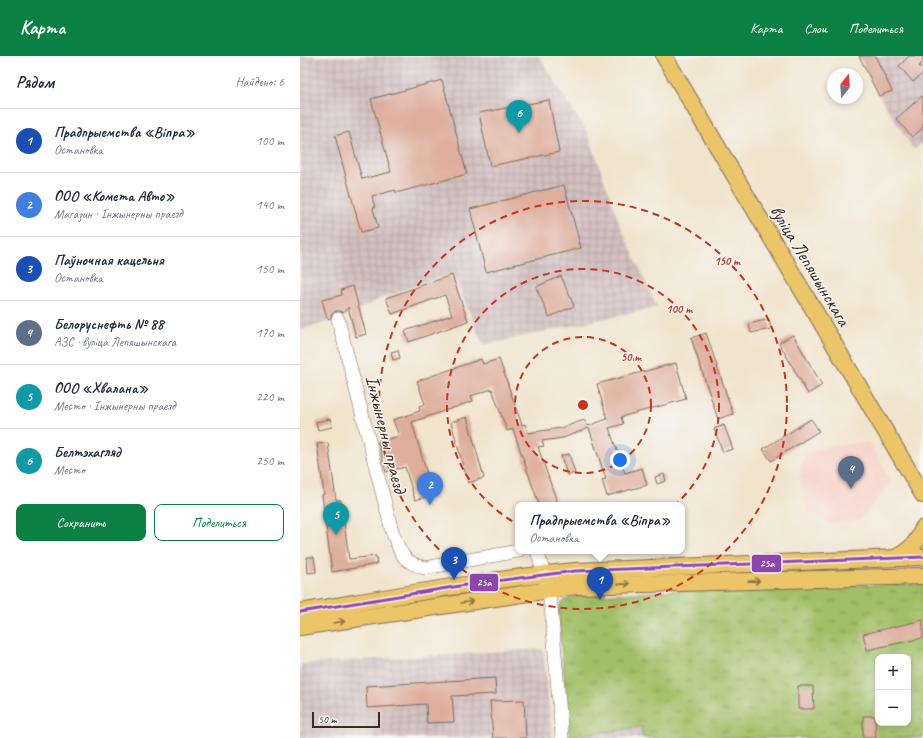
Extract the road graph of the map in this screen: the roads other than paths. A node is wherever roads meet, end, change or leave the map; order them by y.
1 (664, 56) edge
2 (338, 320) dead end
3 (923, 495) edge
4 (923, 528) edge
5 (515, 552) edge
6 (538, 554) edge
7 (923, 557) edge
8 (893, 558) junction
9 (544, 574) junction
10 (923, 576) edge
11 (548, 590) junction
12 (300, 612) edge
13 (300, 628) edge
14 (562, 738) edge

1 - 3 main road, вуліца Лепяшынскага
2 - 5 street, Інжынерны праезд
4 - 8 main road
6 - 9 street
7 - 8 main road
8 - 9 main road
9 - 11 street
9 - 12 main road
11 -> 10 main road
13 -> 11 main road
11 - 14 street

